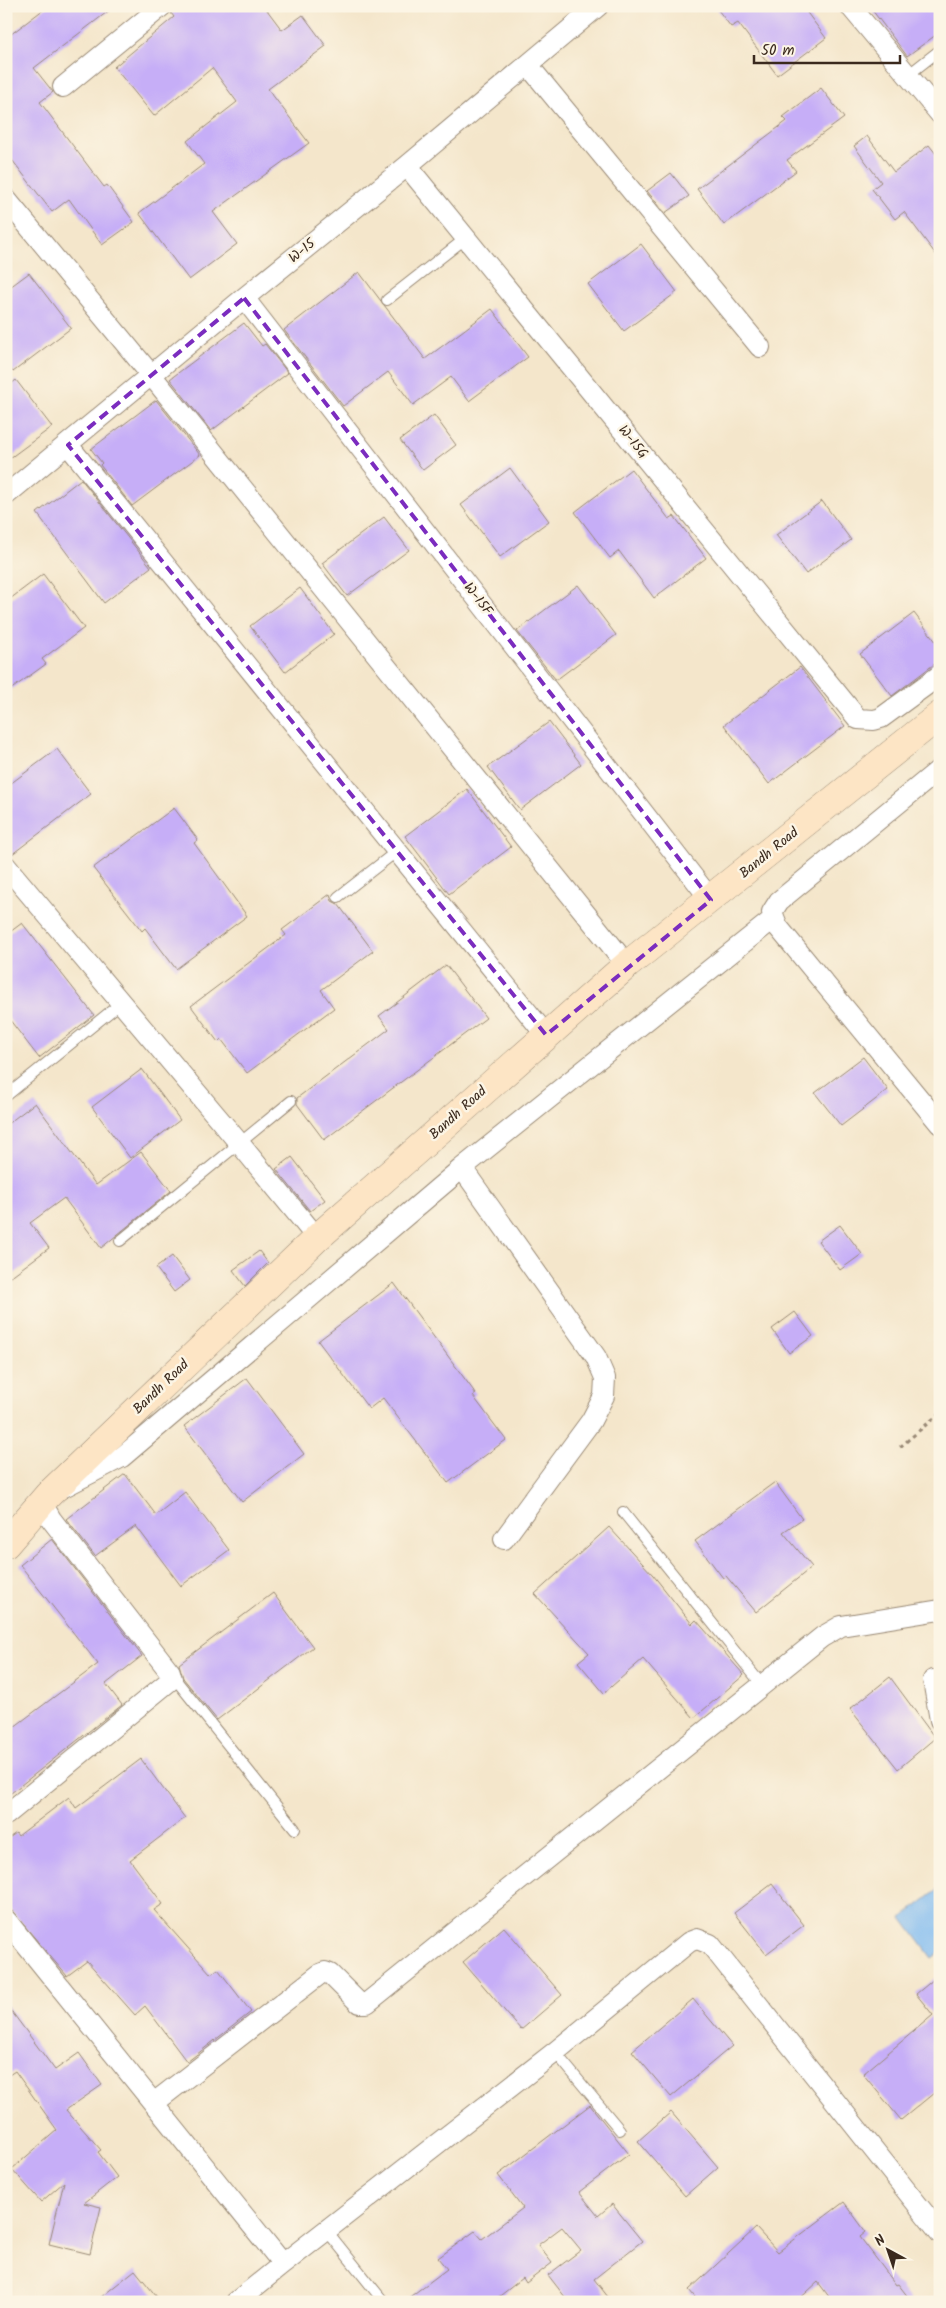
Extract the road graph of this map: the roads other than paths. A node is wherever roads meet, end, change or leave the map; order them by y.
1 (162, 6) edge
2 (598, 6) edge
3 (850, 6) edge
4 (940, 50) edge
5 (528, 65) junction
6 (908, 75) junction
7 (64, 87) dead end
8 (940, 114) edge
9 (407, 166) junction
10 (6, 199) edge
11 (466, 238) junction
12 (244, 298) junction
13 (387, 300) dead end
14 (760, 347) dead end
15 (152, 376) junction
16 (68, 445) junction
17 (6, 496) edge
18 (940, 675) edge
19 (940, 715) edge
20 (940, 769) edge
21 (397, 851) junction
22 (6, 866) edge
23 (338, 897) dead end
24 (711, 900) junction
25 (773, 919) junction
26 (627, 965) junction
27 (121, 1003) junction
28 (546, 1035) junction
29 (6, 1096) edge
30 (291, 1101) dead end
31 (940, 1124) edge
32 (240, 1144) junction
33 (462, 1168) junction
34 (317, 1238) junction
35 (120, 1241) dead end
36 (48, 1495) junction
37 (623, 1512) dead end
38 (504, 1539) dead end
39 (6, 1544) edge
40 (940, 1610) edge
41 (172, 1675) junction
42 (933, 1680) dead end
43 (762, 1685) junction
44 (940, 1720) edge
45 (6, 1815) edge
46 (295, 1829) dead end
47 (6, 1920) edge
48 (555, 2052) junction
49 (154, 2103) junction
50 (620, 2130) dead end
51 (326, 2231) junction
52 (940, 2233) edge
53 (283, 2264) junction
54 (236, 2302) edge
55 (384, 2302) edge

1 - 7 street
2 - 5 street, W-15
3 - 6 street
4 - 6 lane
5 - 9 street, W-15
5 - 14 street
6 - 8 street
9 - 11 street, W-15G
9 - 12 street, W-15
10 - 15 street
11 - 13 lane
11 - 18 street, W-15G
12 - 15 street, W-15
12 - 24 street, W-15F
15 - 16 street, W-15
15 - 26 street
16 - 17 street, W-15
16 - 21 street
19 - 24 street, Bandh Road
20 - 25 street
21 - 23 lane
21 - 28 street
22 - 27 street
24 - 26 street, Bandh Road
25 - 31 street
25 - 33 street
26 - 28 street, Bandh Road
27 - 29 lane
27 - 32 street
28 - 34 street, Bandh Road
30 - 32 lane
32 - 34 street
32 - 35 lane
33 - 36 street
33 - 38 street
34 - 36 street, Bandh Road
36 - 39 street, Bandh Road
36 - 41 street
37 - 43 lane
40 - 43 street
41 - 45 street
41 - 46 lane
42 - 44 street
43 - 49 street
47 - 49 street
48 - 50 lane
48 - 51 street
48 - 52 street
49 - 53 street
51 - 53 street
51 - 55 lane
53 - 54 street

